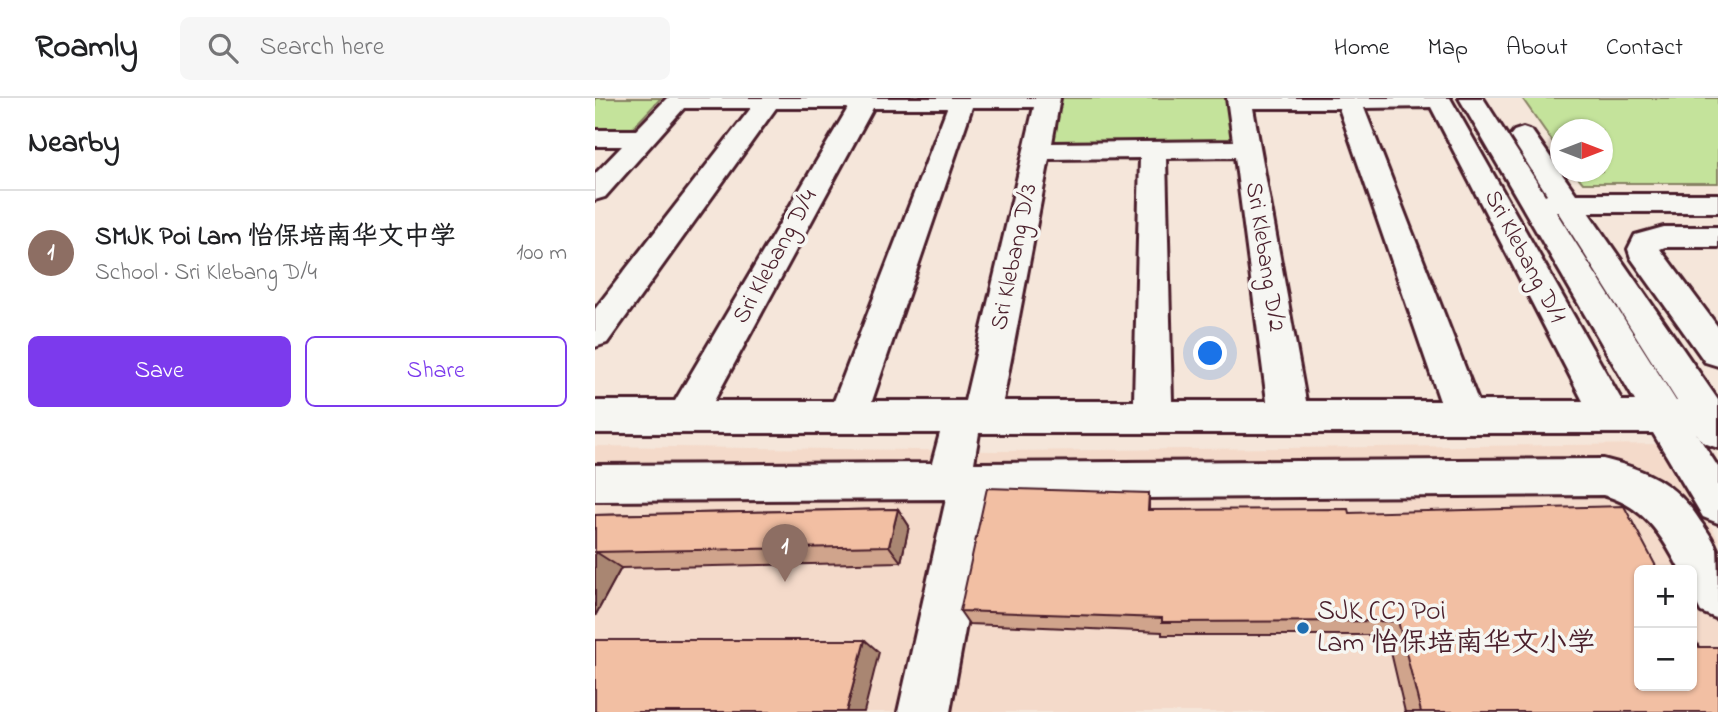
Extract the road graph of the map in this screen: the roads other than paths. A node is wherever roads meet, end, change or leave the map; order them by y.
1 (1471, 98) edge
2 (1498, 98) edge
3 (679, 99) edge
4 (770, 99) edge
5 (866, 99) edge
6 (962, 99) edge
7 (1048, 99) edge
8 (1239, 99) edge
9 (1348, 99) edge
10 (1439, 99) edge
11 (595, 138) edge
12 (643, 138) junction
13 (1153, 149) junction
14 (1247, 149) junction
15 (1037, 151) junction
16 (595, 191) edge
17 (1718, 202) edge
18 (1557, 212) junction
19 (1718, 220) edge
20 (1718, 237) edge
21 (595, 334) edge
22 (1718, 353) edge
23 (686, 417) junction
24 (847, 417) junction
25 (972, 417) junction
26 (1153, 417) junction
27 (1289, 417) junction
28 (1465, 417) junction
29 (1611, 417) junction
30 (1665, 417) junction
31 (599, 423) edge
32 (1713, 425) edge
33 (960, 481) junction
34 (595, 483) edge
35 (1718, 503) edge
36 (1718, 596) edge
37 (924, 712) edge

1 - 18 street
2 - 18 street
3 - 4 street
3 - 12 street
4 - 5 street
4 - 21 street
5 - 6 street
5 - 23 street, Sri Klebang D/4
6 - 7 street
6 - 24 street
7 - 15 street, Sri Klebang D/3
8 - 9 street
8 - 14 street, Sri Klebang D/2
9 - 10 street
9 - 28 street
10 - 29 street, Sri Klebang D/1
11 - 12 street
12 - 16 street
13 - 14 street
13 - 15 street
13 - 26 street
14 - 27 street, Sri Klebang D/2
15 - 25 street, Sri Klebang D/3
17 - 18 street
18 - 19 street
18 - 30 street
18 - 32 street
20 - 22 street
23 - 24 street
23 - 31 street
24 - 25 street
25 - 26 street
25 - 33 street, Sri Klebang D/3
26 - 27 street
27 - 28 street
28 - 29 street
29 - 30 street
30 - 32 street
30 - 35 street
33 - 34 street
33 - 36 street
33 - 37 street, Sri Klebang D/3

